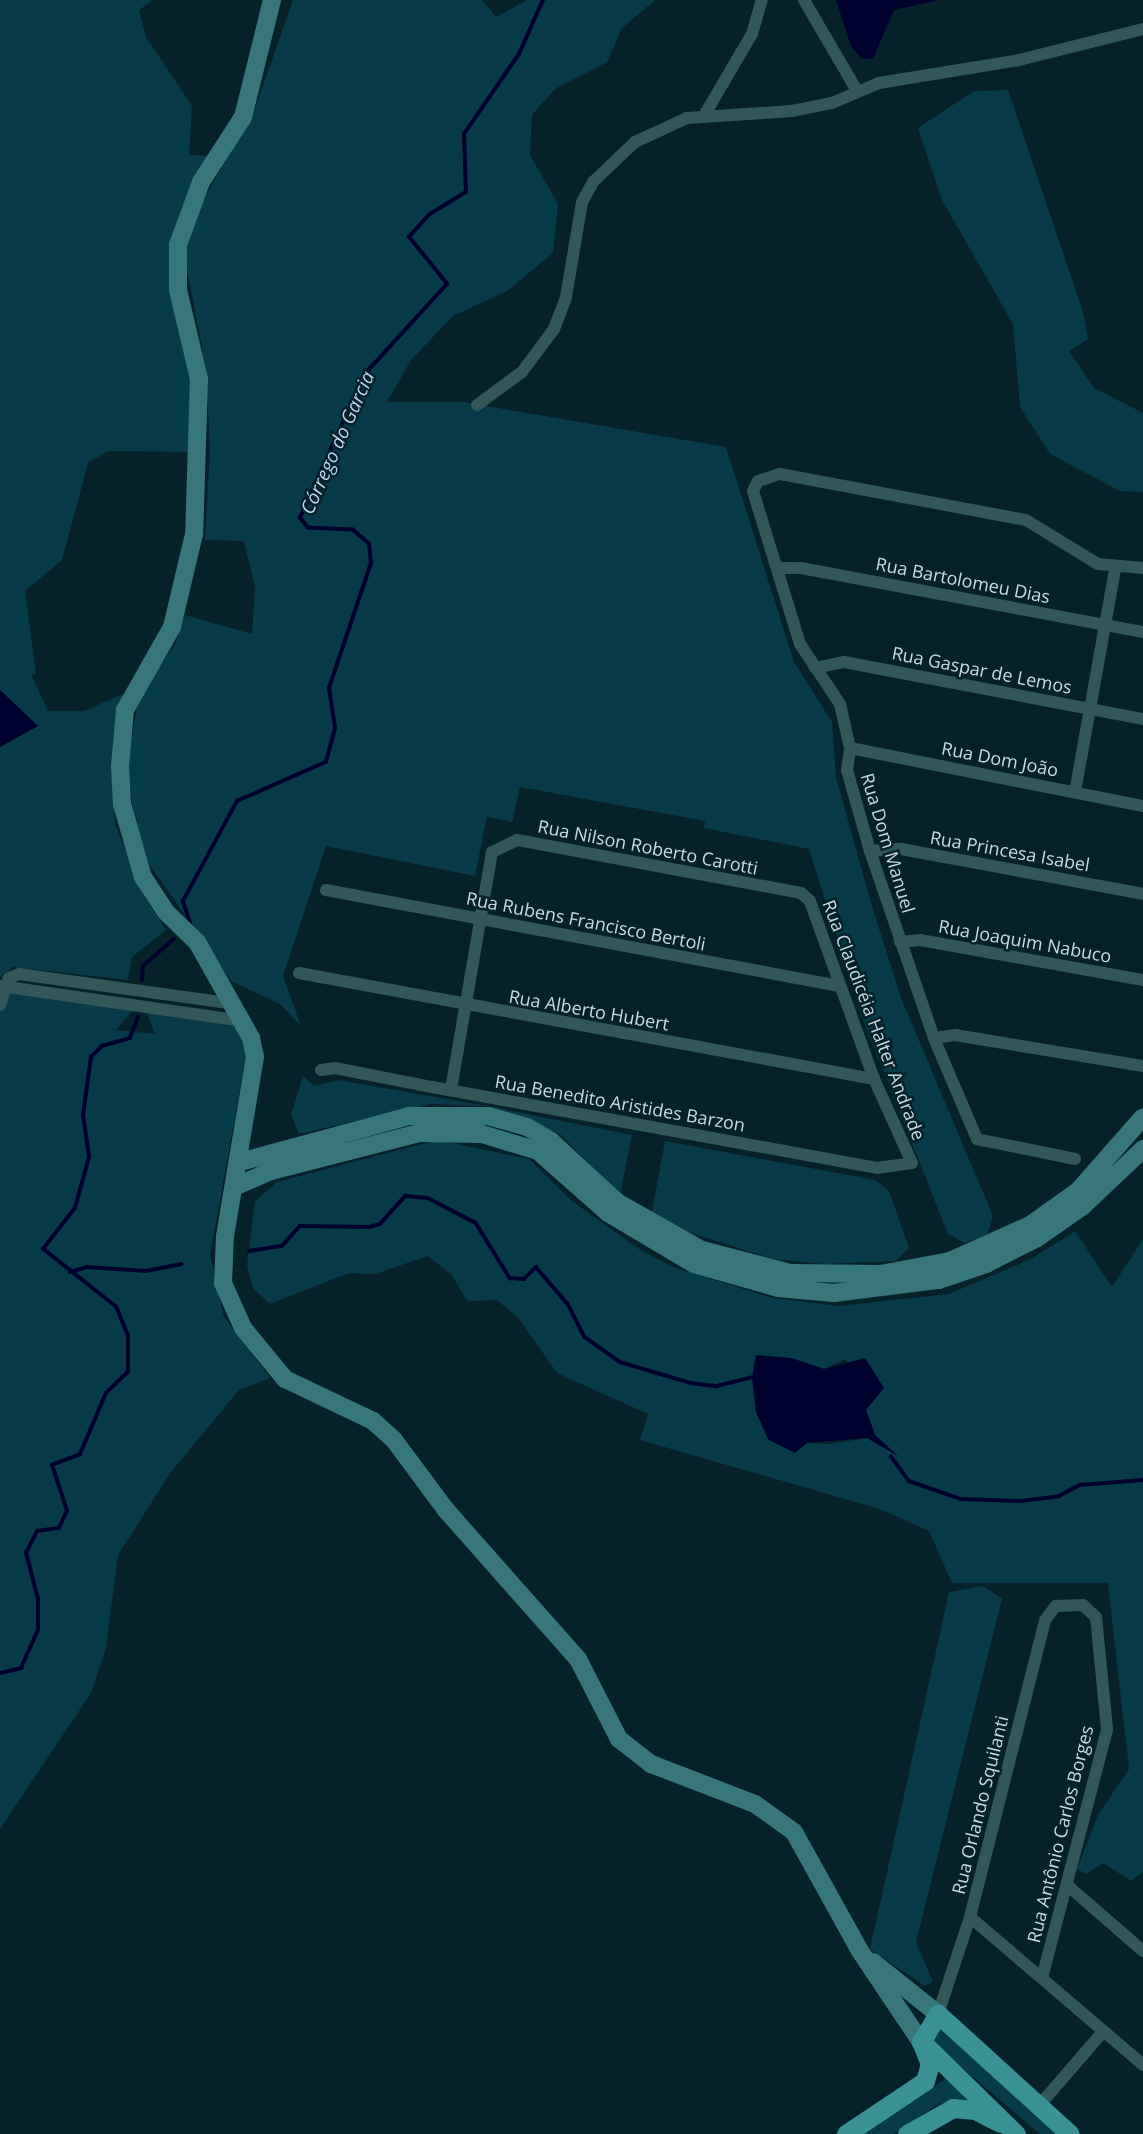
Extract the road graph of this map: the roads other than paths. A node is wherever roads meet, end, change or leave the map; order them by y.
1 (272, 0) edge
2 (762, 0) edge
3 (804, 0) edge
4 (1143, 29) edge
5 (856, 89) junction
6 (705, 114) junction
7 (477, 405) dead end
8 (777, 568) junction
9 (1143, 568) edge
10 (1115, 569) junction
11 (1107, 625) junction
12 (1143, 632) edge
13 (815, 668) junction
14 (1092, 709) junction
15 (1143, 719) edge
16 (850, 748) junction
17 (1075, 792) junction
18 (1143, 806) edge
19 (870, 851) junction
20 (326, 890) dead end
21 (801, 894) joint
22 (1143, 894) edge
23 (481, 920) junction
24 (900, 942) junction
25 (299, 973) dead end
26 (1143, 980) edge
27 (3, 986) edge
28 (839, 986) junction
29 (229, 1003) junction
30 (0, 1005) edge
31 (466, 1005) junction
32 (242, 1021) junction
33 (934, 1038) junction
34 (1143, 1066) edge
35 (321, 1070) dead end
36 (874, 1079) junction
37 (451, 1090) junction
38 (1143, 1118) edge
39 (1143, 1149) edge
40 (268, 1151) junction
41 (1075, 1159) dead end
42 (240, 1161) junction
43 (912, 1163) joint
44 (271, 1171) junction
45 (234, 1187) junction
46 (1026, 1236) junction
47 (944, 1270) junction
48 (1056, 1606) joint
49 (1067, 1885) junction
50 (970, 1917) junction
51 (860, 1951) junction
52 (1143, 1951) edge
53 (1043, 1974) junction
54 (938, 2014) junction
55 (1101, 2034) junction
56 (921, 2042) junction
57 (1143, 2065) edge
58 (1038, 2107) junction
59 (1014, 2133) edge
60 (846, 2134) edge
61 (907, 2134) edge
62 (1070, 2134) edge

1 - 29 main road
2 - 6 street
3 - 5 street
4 - 5 street
5 - 6 street
6 - 7 street
8 - 10 street, Rua Dom Manuel
8 - 11 street, Rua Bartolomeu Dias
8 - 13 street, Rua Dom Manuel
9 - 10 street
10 - 11 street
11 - 12 street, Rua Bartolomeu Dias
11 - 14 street
13 - 14 street, Rua Gaspar de Lemos
13 - 16 street, Rua Dom Manuel
14 - 15 street, Rua Gaspar de Lemos
14 - 17 street
16 - 17 street, Rua Dom João
16 - 19 street, Rua Dom Manuel
17 - 18 street, Rua Dom João
19 - 22 street, Rua Princesa Isabel
19 - 24 street, Rua Dom Manuel
20 - 23 street, Rua Rubens Francisco Bertoli
21 - 23 street, Rua Nilson Roberto Carotti
21 - 28 street, Rua Claudicéia Halter Andrade
23 - 28 street, Rua Rubens Francisco Bertoli
23 - 31 street
24 - 26 street, Rua Joaquim Nabuco
24 - 33 street, Rua Dom Manuel
25 - 31 street, Rua Alberto Hubert
27 - 29 street
27 - 30 street
27 - 32 street
28 - 36 street, Rua Claudicéia Halter Andrade
29 - 32 main road
31 - 36 street, Rua Alberto Hubert
31 - 37 street
32 - 42 main road
33 - 34 street
33 - 41 street, Rua Dom Manuel
35 - 37 street, Rua Benedito Aristides Barzon
36 - 43 street, Rua Claudicéia Halter Andrade
37 - 43 street, Rua Benedito Aristides Barzon
38 - 46 main road
39 - 46 main road
40 - 42 main road
40 - 44 street
40 - 47 main road
42 - 45 main road
44 - 45 main road
44 - 47 main road
45 - 51 main road
46 - 47 main road
48 - 49 street, Rua Antônio Carlos Borges
48 - 50 street, Rua Orlando Squilanti
49 - 52 street
49 - 53 street, Rua Antônio Carlos Borges
50 - 53 street
50 - 54 street, Rua Orlando Squilanti
51 - 54 main road
51 - 56 main road
53 - 55 street
54 - 56 main road
54 - 58 main road
55 - 57 street
55 - 58 street
56 - 59 main road
56 - 60 main road
58 - 62 main road
59 - 61 main road

